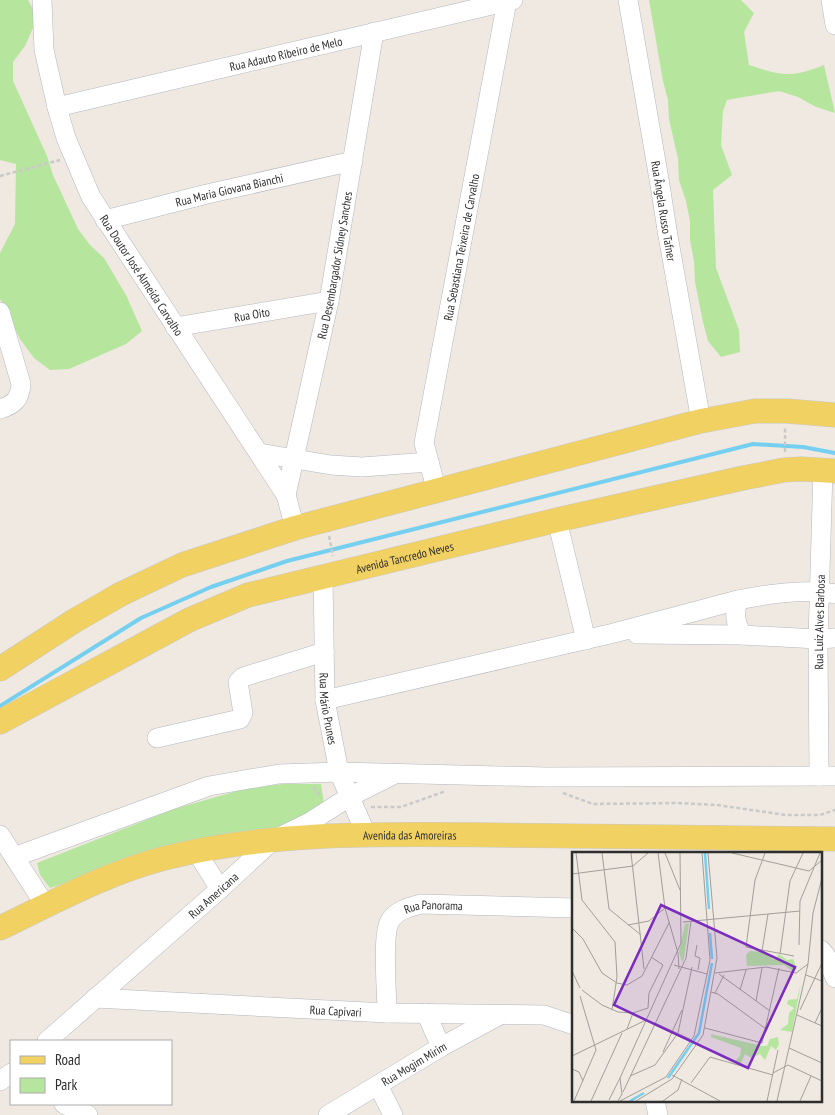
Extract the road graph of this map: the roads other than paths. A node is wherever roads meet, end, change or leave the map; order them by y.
1 (42, 0) edge
2 (628, 0) edge
3 (831, 0) edge
4 (510, 1) edge
5 (835, 25) edge
6 (374, 32) junction
7 (57, 107) junction
8 (353, 161) junction
9 (105, 220) junction
10 (329, 301) junction
11 (0, 312) edge
12 (175, 327) junction
13 (7, 406) edge
14 (835, 415) edge
15 (701, 422) junction
16 (259, 453) junction
17 (294, 460) junction
18 (429, 462) junction
19 (829, 470) edge
20 (437, 492) junction
21 (286, 495) junction
22 (557, 520) junction
23 (295, 528) junction
24 (329, 570) junction
25 (827, 593) edge
26 (738, 600) junction
27 (614, 633) junction
28 (742, 635) junction
29 (826, 639) edge
30 (586, 640) junction
31 (324, 652) junction
32 (0, 669) edge
33 (325, 700) junction
34 (0, 722) edge
35 (157, 738) dead end
36 (338, 772) junction
37 (396, 774) junction
38 (827, 776) edge
39 (349, 797) junction
40 (366, 834) junction
41 (0, 835) edge
42 (273, 840) junction
43 (831, 842) edge
44 (196, 851) junction
45 (14, 857) junction
46 (220, 889) junction
47 (45, 906) junction
48 (572, 908) edge
49 (0, 928) edge
50 (827, 953) edge
51 (835, 978) edge
52 (95, 998) junction
53 (387, 1012) junction
54 (426, 1013) junction
55 (501, 1014) junction
56 (572, 1024) edge
57 (48, 1040) edge
58 (441, 1047) junction
59 (378, 1085) junction
60 (655, 1102) edge
61 (66, 1105) edge
62 (88, 1115) edge
63 (328, 1115) edge
64 (393, 1115) edge
65 (658, 1115) edge

1 - 7 street, Rua Doutor José Almeida Carvalho
2 - 15 street, Rua Ângela Russo Tafner
3 - 5 street
4 - 6 street, Rua Adauto Ribeiro de Melo
4 - 18 street, Rua Sebastiana Teixeira de Carvalho
6 - 7 street, Rua Adauto Ribeiro de Melo
6 - 8 street, Rua Desembargador Sidney Sanches
7 - 9 street, Rua Doutor José Almeida Carvalho
8 - 9 street, Rua Maria Giovana Bianchi
8 - 10 street, Rua Desembargador Sidney Sanches
9 - 12 street, Rua Doutor José Almeida Carvalho
10 - 12 street, Rua Oito
10 - 17 street, Rua Desembargador Sidney Sanches
11 - 13 street
12 - 16 street, Rua Doutor José Almeida Carvalho
14 - 15 main road
15 - 20 main road
16 - 17 street
16 - 21 street, Rua Doutor José Almeida Carvalho
17 - 18 street
17 - 21 street, Rua Desembargador Sidney Sanches
18 - 20 street, Rua Sebastiana Teixeira de Carvalho
19 - 22 main road, Avenida Tancredo Neves
19 - 25 street, Rua Luíz Alves Barbosa
20 - 23 main road
21 - 23 street, Rua Doutor José Almeida Carvalho
22 - 24 main road, Avenida Tancredo Neves
22 - 30 street
23 - 32 main road
24 - 31 street, Rua Mário Prunes
24 - 34 main road, Avenida Tancredo Neves
25 - 26 street
25 - 29 street, Rua Luíz Alves Barbosa
26 - 27 street
26 - 28 street
27 - 28 street
27 - 30 street
28 - 29 street
29 - 38 street, Rua Luíz Alves Barbosa
30 - 33 street
31 - 33 street, Rua Mário Prunes
31 - 35 street
33 - 36 street, Rua Mário Prunes
36 - 37 street
36 - 39 street, Rua Mário Prunes
36 - 45 street
37 - 38 street
37 - 39 street, Rua Americana
39 - 40 street, Rua Mário Prunes
39 - 42 street, Rua Americana
40 - 42 main road, Avenida das Amoreiras
40 - 43 main road, Avenida das Amoreiras
41 - 45 street
42 - 44 main road, Avenida das Amoreiras
42 - 46 street, Rua Americana
44 - 46 street
44 - 47 main road, Avenida das Amoreiras
45 - 47 street
46 - 52 street, Rua Americana
47 - 49 main road, Avenida das Amoreiras
48 - 53 street, Rua Panorama
50 - 51 street
52 - 53 street, Rua Capivari
52 - 57 street, Rua Americana
53 - 54 street, Rua Capivari
54 - 55 street, Rua Capivari
54 - 58 street
55 - 56 street, Rua Capivari
55 - 58 street, Rua Mogim Mirim
58 - 59 street, Rua Mogim Mirim
59 - 63 street, Rua Mogim Mirim
59 - 64 street
60 - 65 street
61 - 62 street

